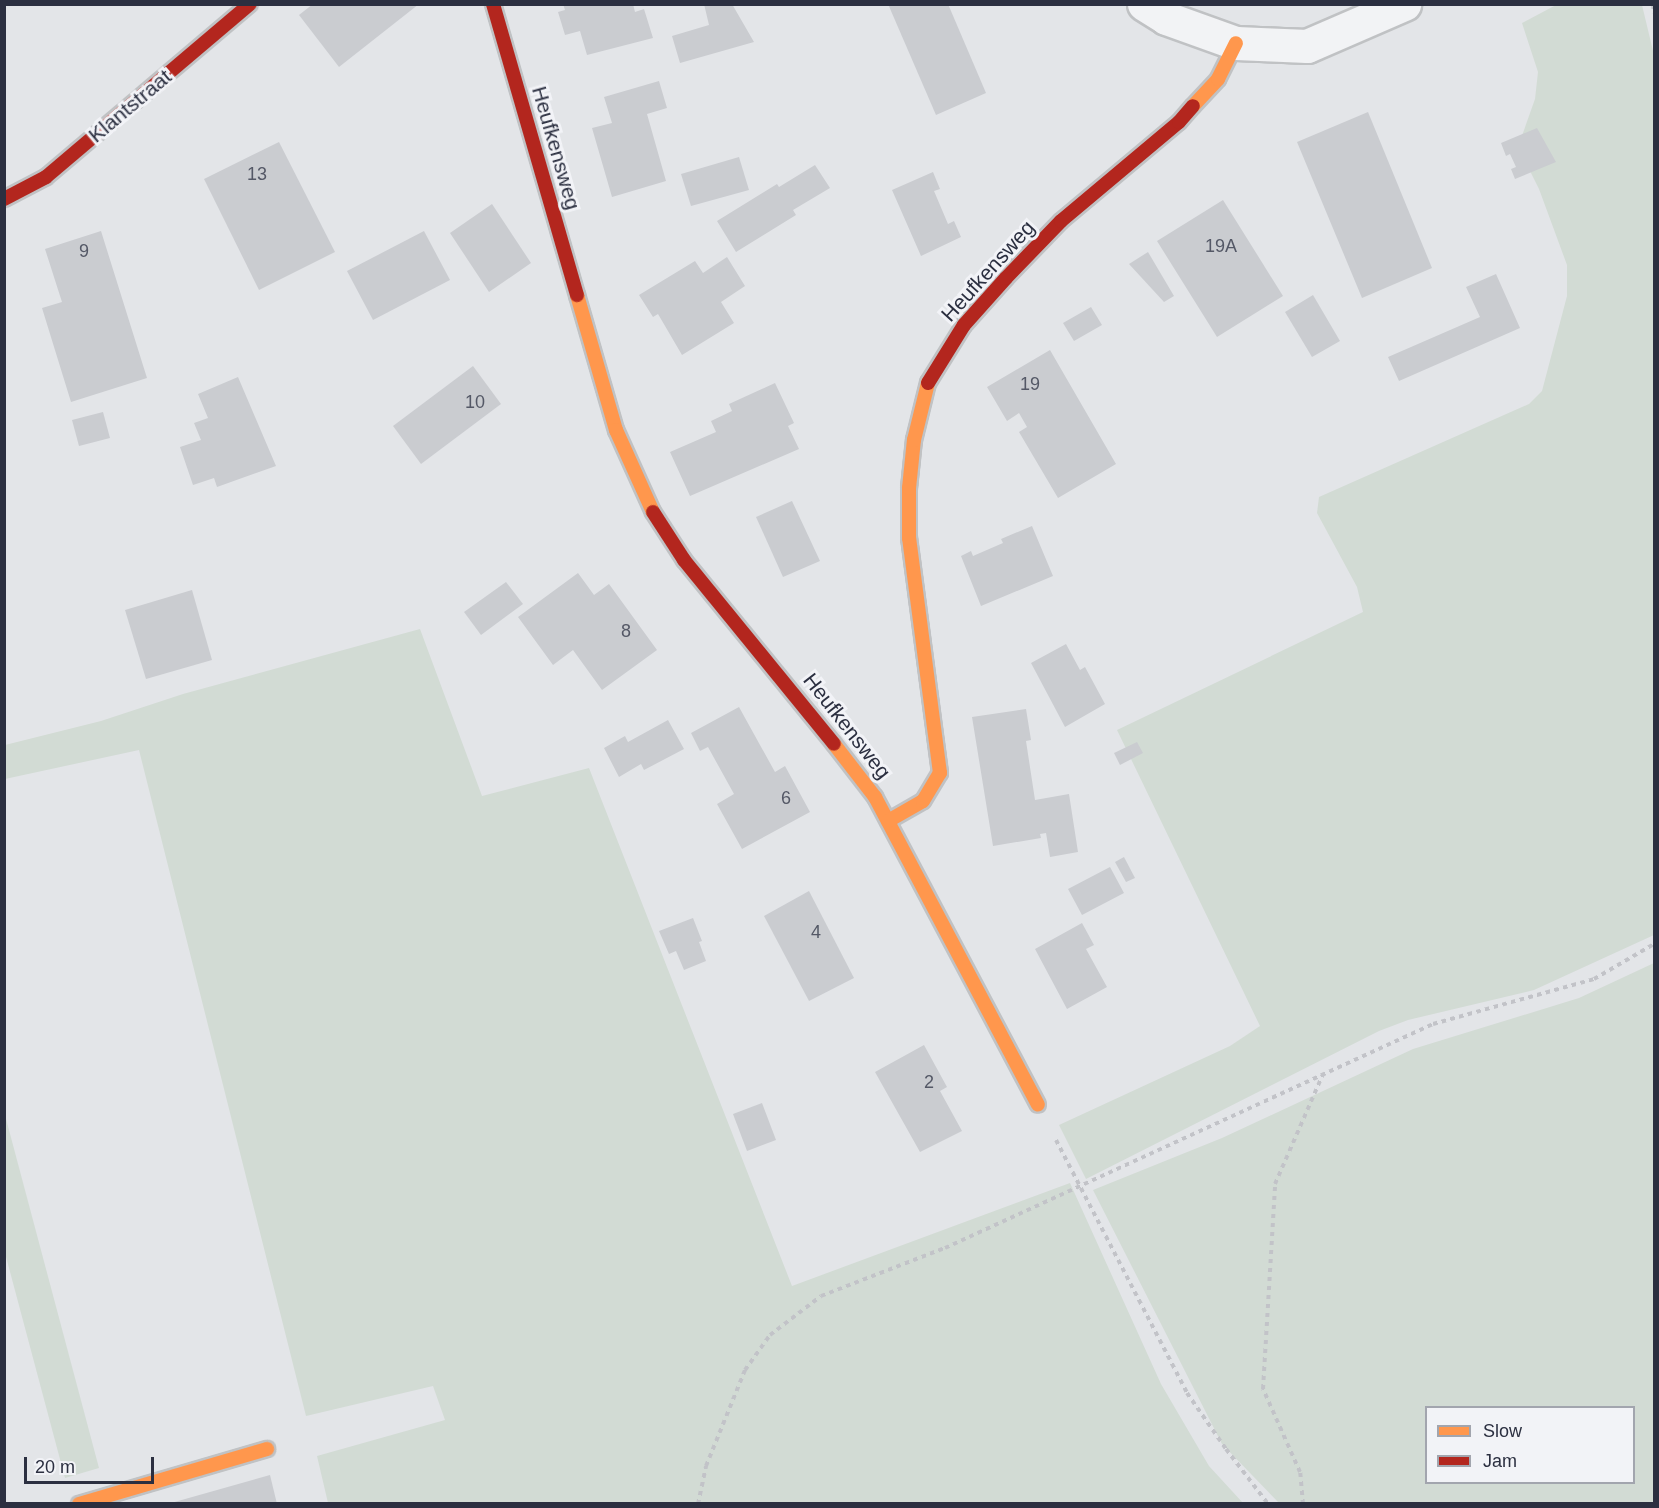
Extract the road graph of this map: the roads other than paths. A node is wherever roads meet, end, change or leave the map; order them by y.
1 (250, 4) edge
2 (493, 4) edge
3 (1144, 4) edge
4 (1404, 4) edge
5 (1236, 43) junction
6 (4, 199) edge
7 (888, 821) junction
8 (1038, 1105) road end
9 (267, 1449) dead end
10 (79, 1503) edge

1 - 6 street, Klantstraat
2 - 7 street, Heufkensweg
3 - 5 street
4 - 5 street
5 - 7 street, Heufkensweg
7 - 8 street, Heufkensweg
9 - 10 street

